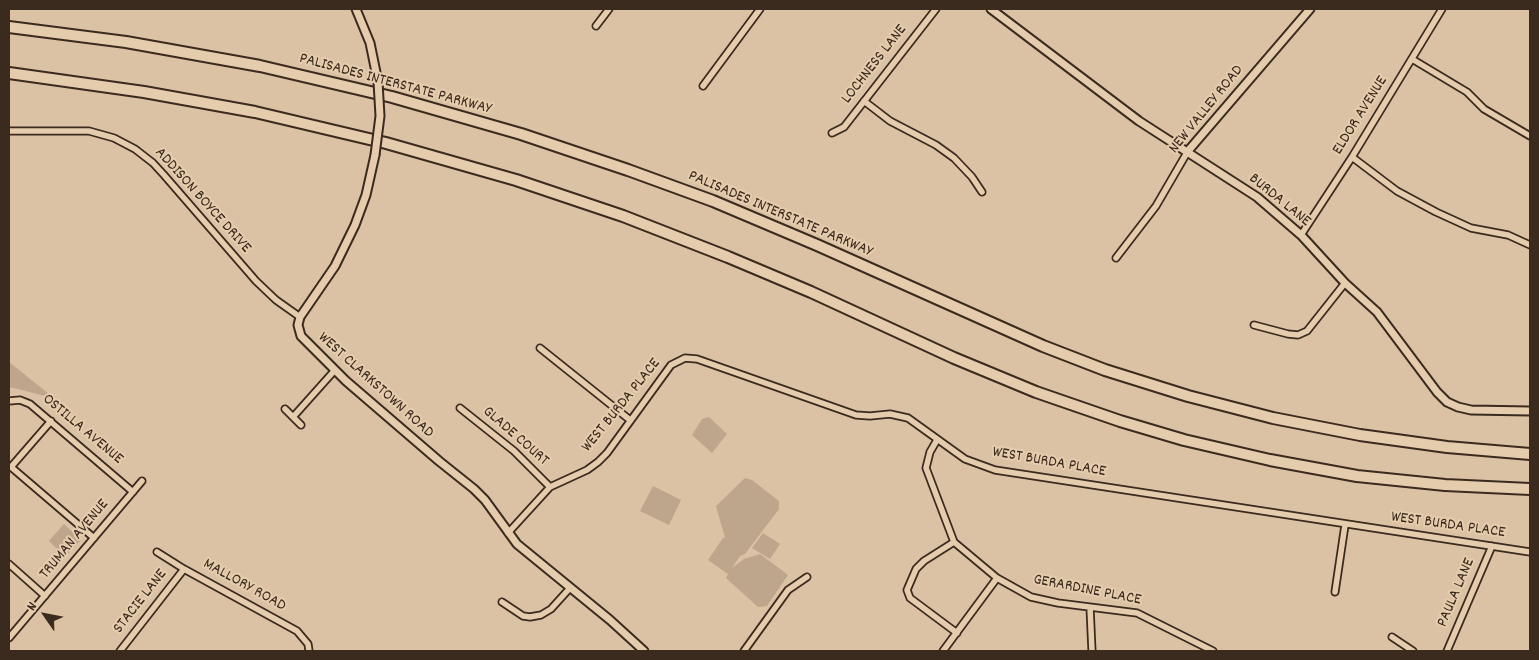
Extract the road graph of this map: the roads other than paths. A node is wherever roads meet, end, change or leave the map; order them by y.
1 (356, 9) edge
2 (609, 9) edge
3 (760, 9) edge
4 (936, 9) edge
5 (991, 9) edge
6 (1310, 9) edge
7 (1442, 9) edge
8 (596, 26) dead end
9 (9, 27) edge
10 (1412, 59) junction
11 (9, 73) edge
12 (703, 86) dead end
13 (864, 102) junction
14 (9, 131) edge
15 (832, 133) dead end
16 (1530, 136) edge
17 (1188, 151) junction
18 (1352, 157) junction
19 (982, 192) dead end
20 (1301, 235) junction
21 (1530, 244) edge
22 (1116, 258) dead end
23 (1345, 283) junction
24 (300, 317) junction
25 (1254, 325) dead end
26 (540, 348) dead end
27 (335, 370) junction
28 (9, 401) edge
29 (460, 408) dead end
30 (285, 409) dead end
31 (1530, 411) edge
32 (293, 416) junction
33 (50, 420) junction
34 (630, 420) junction
35 (302, 425) dead end
36 (937, 440) junction
37 (1530, 454) edge
38 (142, 481) dead end
39 (550, 487) junction
40 (1530, 489) edge
41 (133, 492) junction
42 (1345, 525) junction
43 (508, 532) junction
44 (94, 538) junction
45 (954, 542) junction
46 (1492, 546) junction
47 (156, 552) dead end
48 (1530, 552) edge
49 (9, 564) edge
50 (184, 569) junction
51 (807, 577) dead end
52 (997, 578) junction
53 (570, 588) junction
54 (1335, 592) dead end
55 (45, 596) junction
56 (502, 602) dead end
57 (1090, 607) junction
58 (957, 633) junction
59 (1392, 637) dead end
60 (9, 638) edge
61 (120, 651) edge
62 (309, 651) edge
63 (644, 651) edge
64 (744, 651) edge
65 (944, 651) edge
66 (1092, 651) edge
67 (1213, 651) edge
68 (1413, 651) edge
69 (1447, 651) edge

1 - 24 street, bridge
2 - 8 street
3 - 12 street
4 - 13 street, LOCHNESS LANE
5 - 17 street, BURDA LANE
6 - 17 street, NEW VALLEY ROAD
7 - 10 street, ELDOR AVENUE
9 - 37 highway, PALISADES INTERSTATE PARKWAY
10 - 16 street
10 - 18 street, ELDOR AVENUE
11 - 40 highway
13 - 15 street, LOCHNESS LANE
13 - 19 street
14 - 24 street, ADDISON BOYCE DRIVE
17 - 20 street, BURDA LANE
17 - 22 street, NEW VALLEY ROAD
18 - 20 street, ELDOR AVENUE
18 - 21 street
20 - 23 street, BURDA LANE
23 - 25 street
23 - 31 street, BURDA LANE
24 - 27 street, WEST CLARKSTOWN ROAD
26 - 34 street
27 - 32 street
27 - 43 street, WEST CLARKSTOWN ROAD
28 - 33 street, OSTILLA AVENUE
29 - 39 street, GLADE COURT
30 - 32 street
32 - 35 street
33 - 41 street, OSTILLA AVENUE
33 - 44 street
34 - 36 street, WEST BURDA PLACE
34 - 39 street, WEST BURDA PLACE
36 - 42 street, WEST BURDA PLACE
36 - 45 street, GERARDINE PLACE
38 - 41 street, TRUMAN AVENUE
39 - 43 street, WEST BURDA PLACE
41 - 44 street, TRUMAN AVENUE
42 - 46 street, WEST BURDA PLACE
42 - 54 street
43 - 53 street, WEST CLARKSTOWN ROAD
44 - 55 street, TRUMAN AVENUE
45 - 52 street, GERARDINE PLACE
45 - 58 street
46 - 48 street, WEST BURDA PLACE
46 - 69 street, PAULA LANE
47 - 50 street, MALLORY ROAD
49 - 55 street
50 - 61 street, STACIE LANE
50 - 62 street, MALLORY ROAD
51 - 64 street
52 - 57 street, GERARDINE PLACE
52 - 58 street
53 - 56 street
53 - 63 street, WEST CLARKSTOWN ROAD
55 - 60 street, TRUMAN AVENUE
57 - 66 street
57 - 67 street, GERARDINE PLACE
58 - 65 street
59 - 68 street

